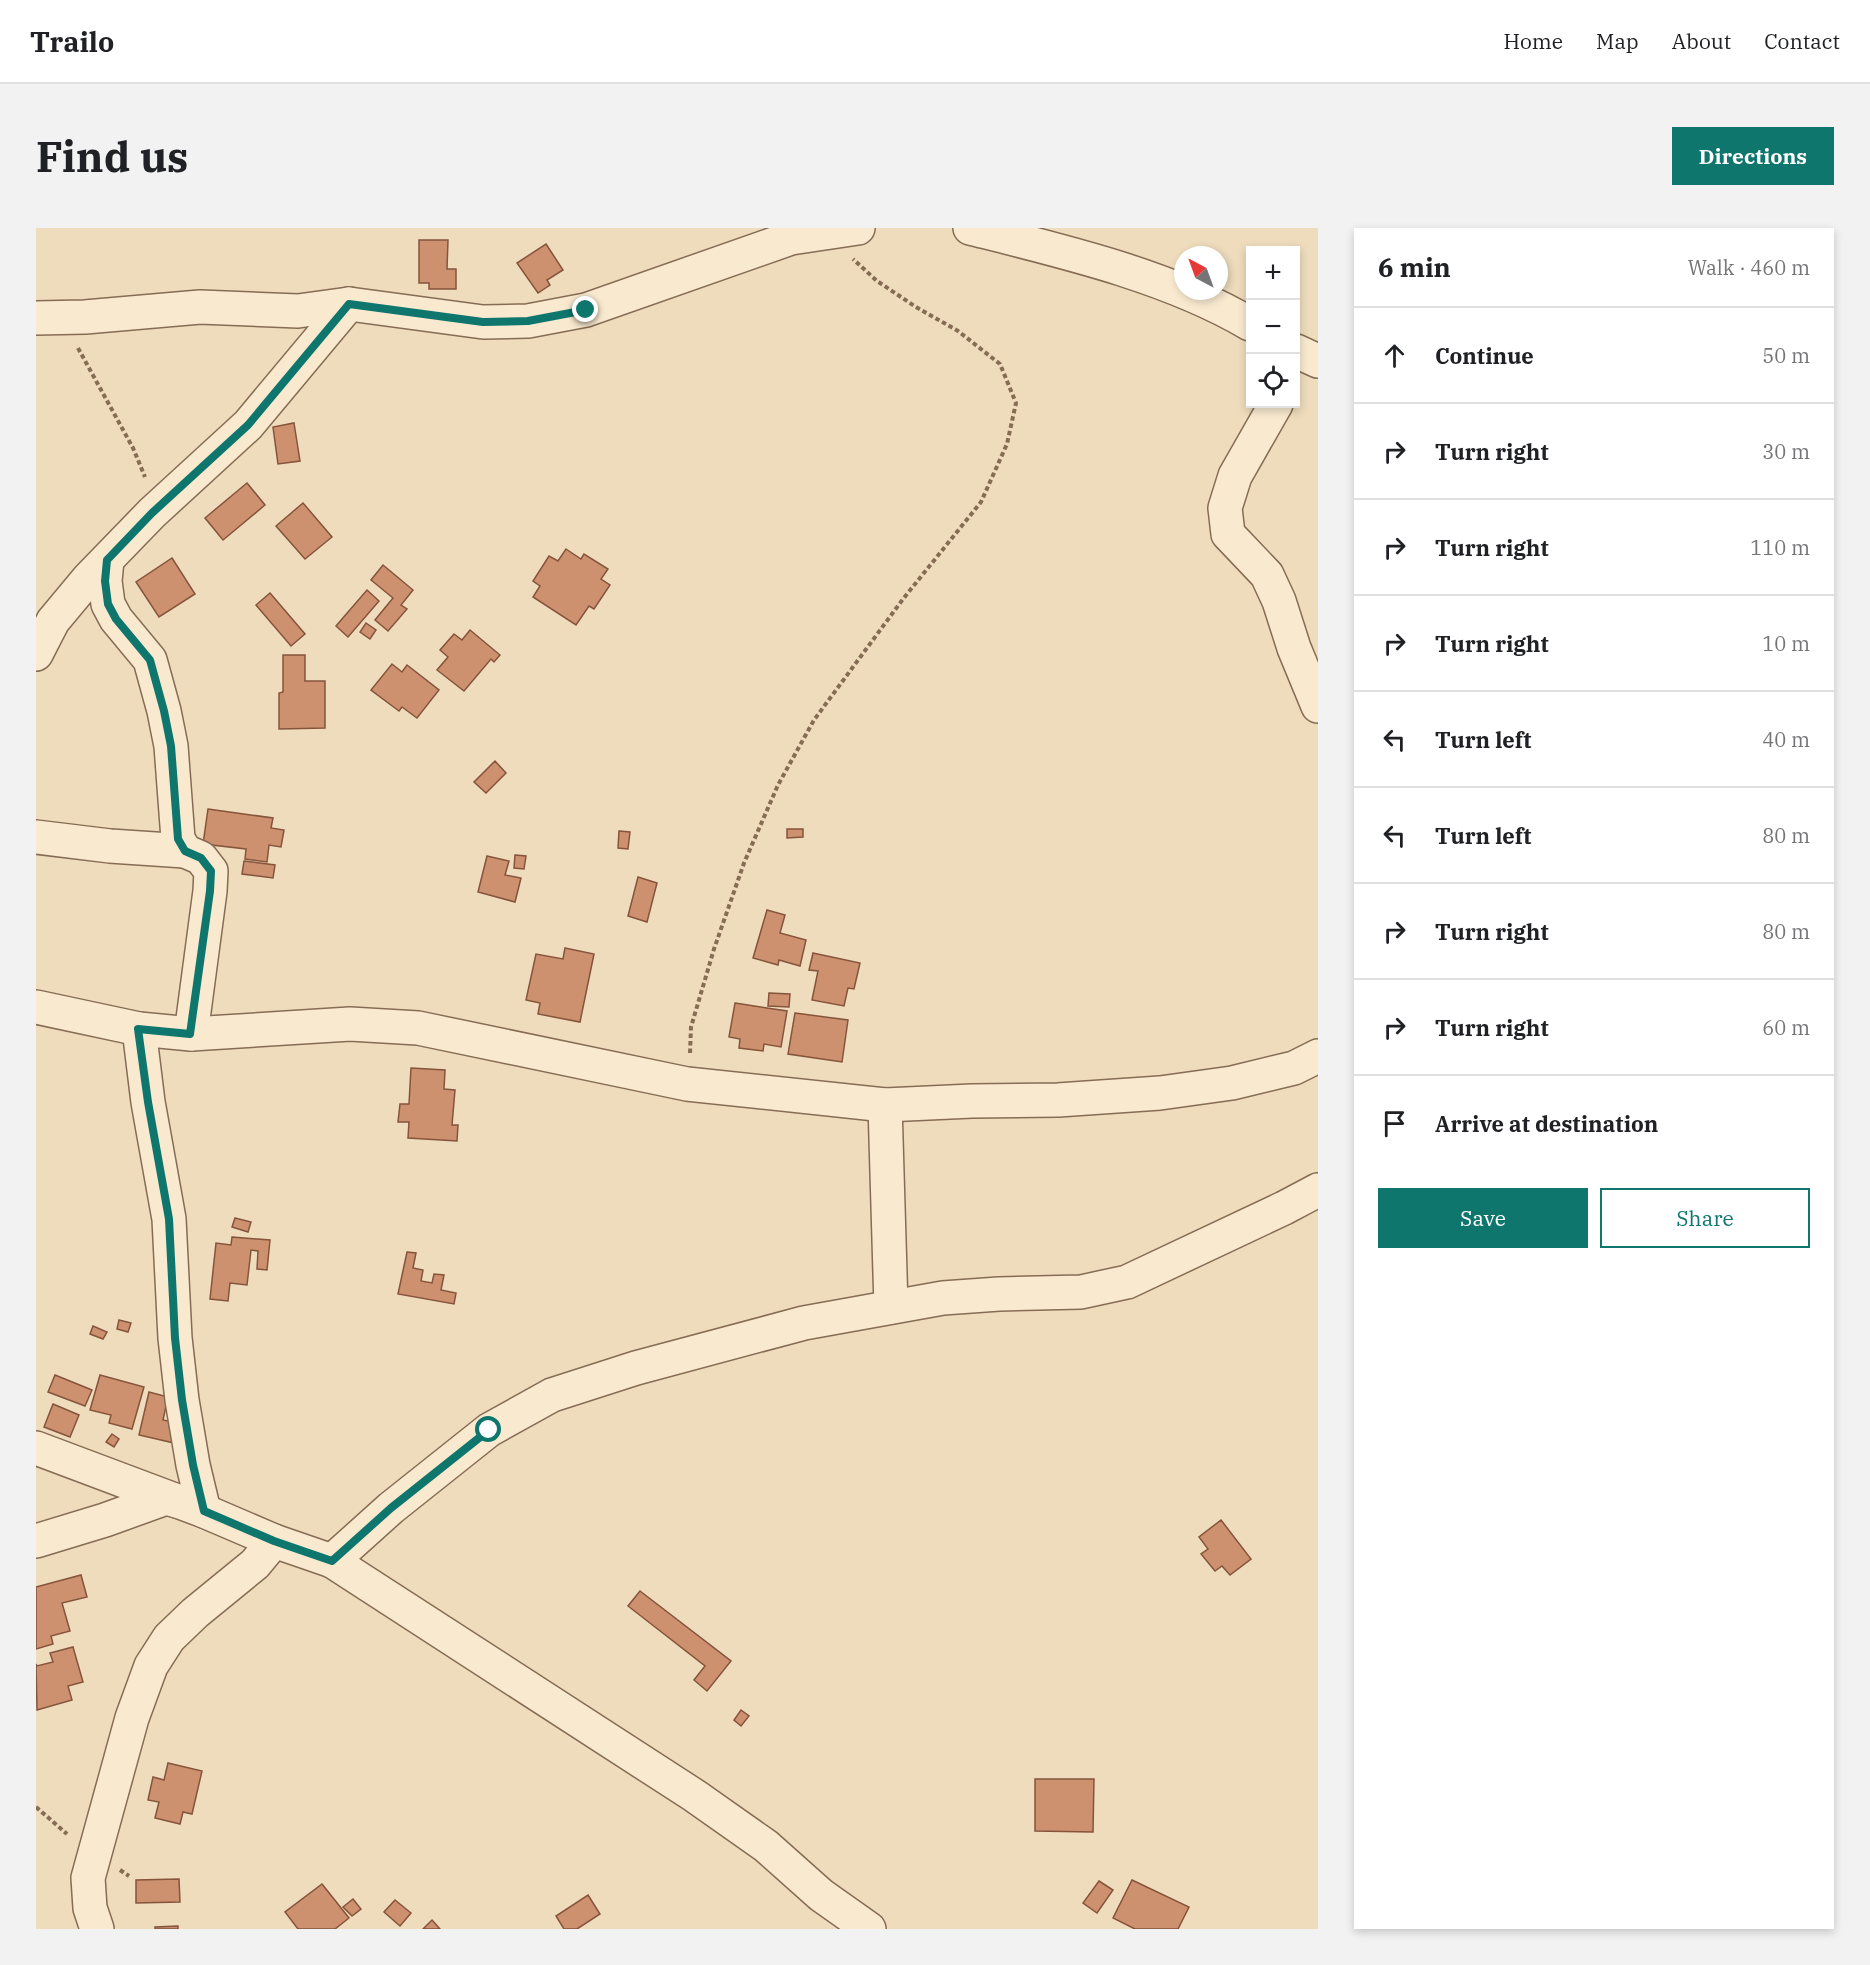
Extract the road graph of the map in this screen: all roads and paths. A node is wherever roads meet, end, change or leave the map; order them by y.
1 (858, 228) edge
2 (970, 228) edge
3 (824, 233) junction
4 (349, 304) junction
5 (47, 317) edge
6 (1246, 321) edge
7 (1274, 408) edge
8 (152, 513) junction
9 (107, 560) junction
10 (36, 654) edge
11 (1318, 706) edge
12 (36, 837) edge
13 (185, 851) junction
14 (36, 1007) edge
15 (138, 1029) junction
16 (190, 1034) junction
17 (1318, 1056) edge
18 (687, 1084) junction
19 (885, 1105) junction
20 (1318, 1190) edge
21 (891, 1307) junction
22 (36, 1448) edge
23 (191, 1506) junction
24 (36, 1541) edge
25 (274, 1541) junction
26 (332, 1561) junction
27 (864, 1928) edge
28 (97, 1929) edge

1 - 3 street
2 - 6 street
3 - 4 street
3 - 18 path
4 - 5 street
4 - 8 street
5 - 8 path
7 - 11 street
8 - 9 street
9 - 10 street
9 - 13 street
12 - 13 street
13 - 16 street
14 - 15 street
15 - 16 street
15 - 23 street
16 - 18 street
17 - 19 street
18 - 19 street
19 - 21 street
20 - 21 street
21 - 26 street
22 - 23 street
23 - 24 street
23 - 25 street
25 - 26 street
25 - 28 street
26 - 27 street

